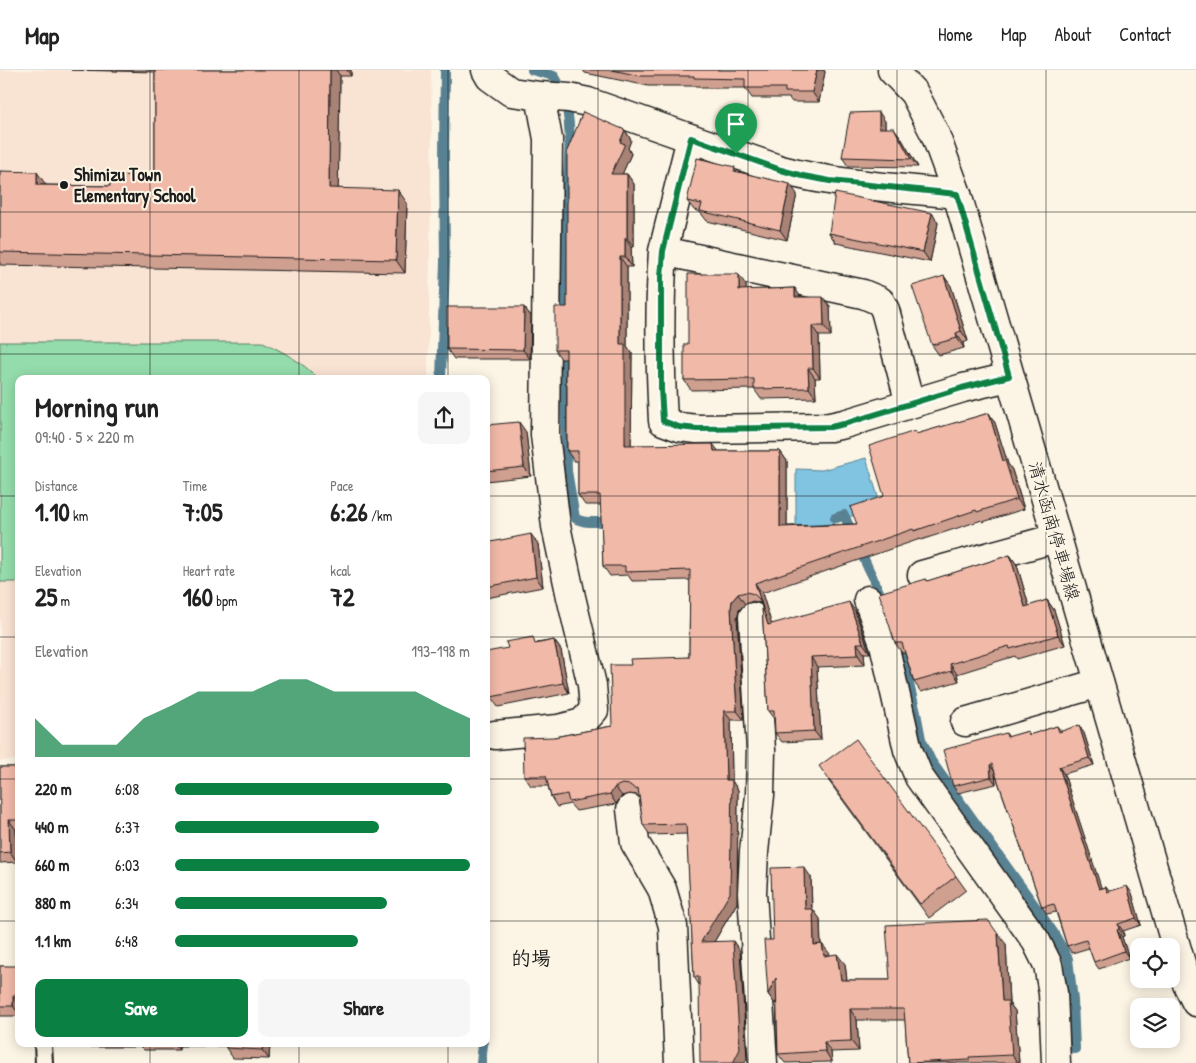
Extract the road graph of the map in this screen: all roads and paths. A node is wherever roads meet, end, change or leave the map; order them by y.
1 (486, 70) edge
2 (892, 70) edge
3 (540, 96) junction
4 (691, 138) junction
5 (957, 194) junction
6 (663, 251) junction
7 (1009, 376) junction
8 (910, 404) junction
9 (1056, 538) junction
10 (922, 575) dead end
11 (868, 600) dead end
12 (753, 617) dead end
13 (1099, 683) junction
14 (965, 722) dead end
15 (495, 735) dead end
16 (631, 809) dead end
17 (1196, 1002) edge
18 (43, 1047) edge
19 (44, 1063) edge
20 (679, 1063) edge
21 (763, 1063) edge
22 (1056, 1063) edge

1 - 3 street
2 - 5 street, 清水函南停車場線
3 - 4 street
3 - 15 street
4 - 5 street
4 - 6 street
5 - 7 street, 清水函南停車場線
6 - 8 street
6 - 8 street
7 - 8 street
7 - 9 street, 清水函南停車場線
9 - 10 street
9 - 13 street, 清水函南停車場線
11 - 22 street
12 - 21 street
13 - 14 street
13 - 17 street, 清水函南停車場線
16 - 20 street
18 - 19 lane

